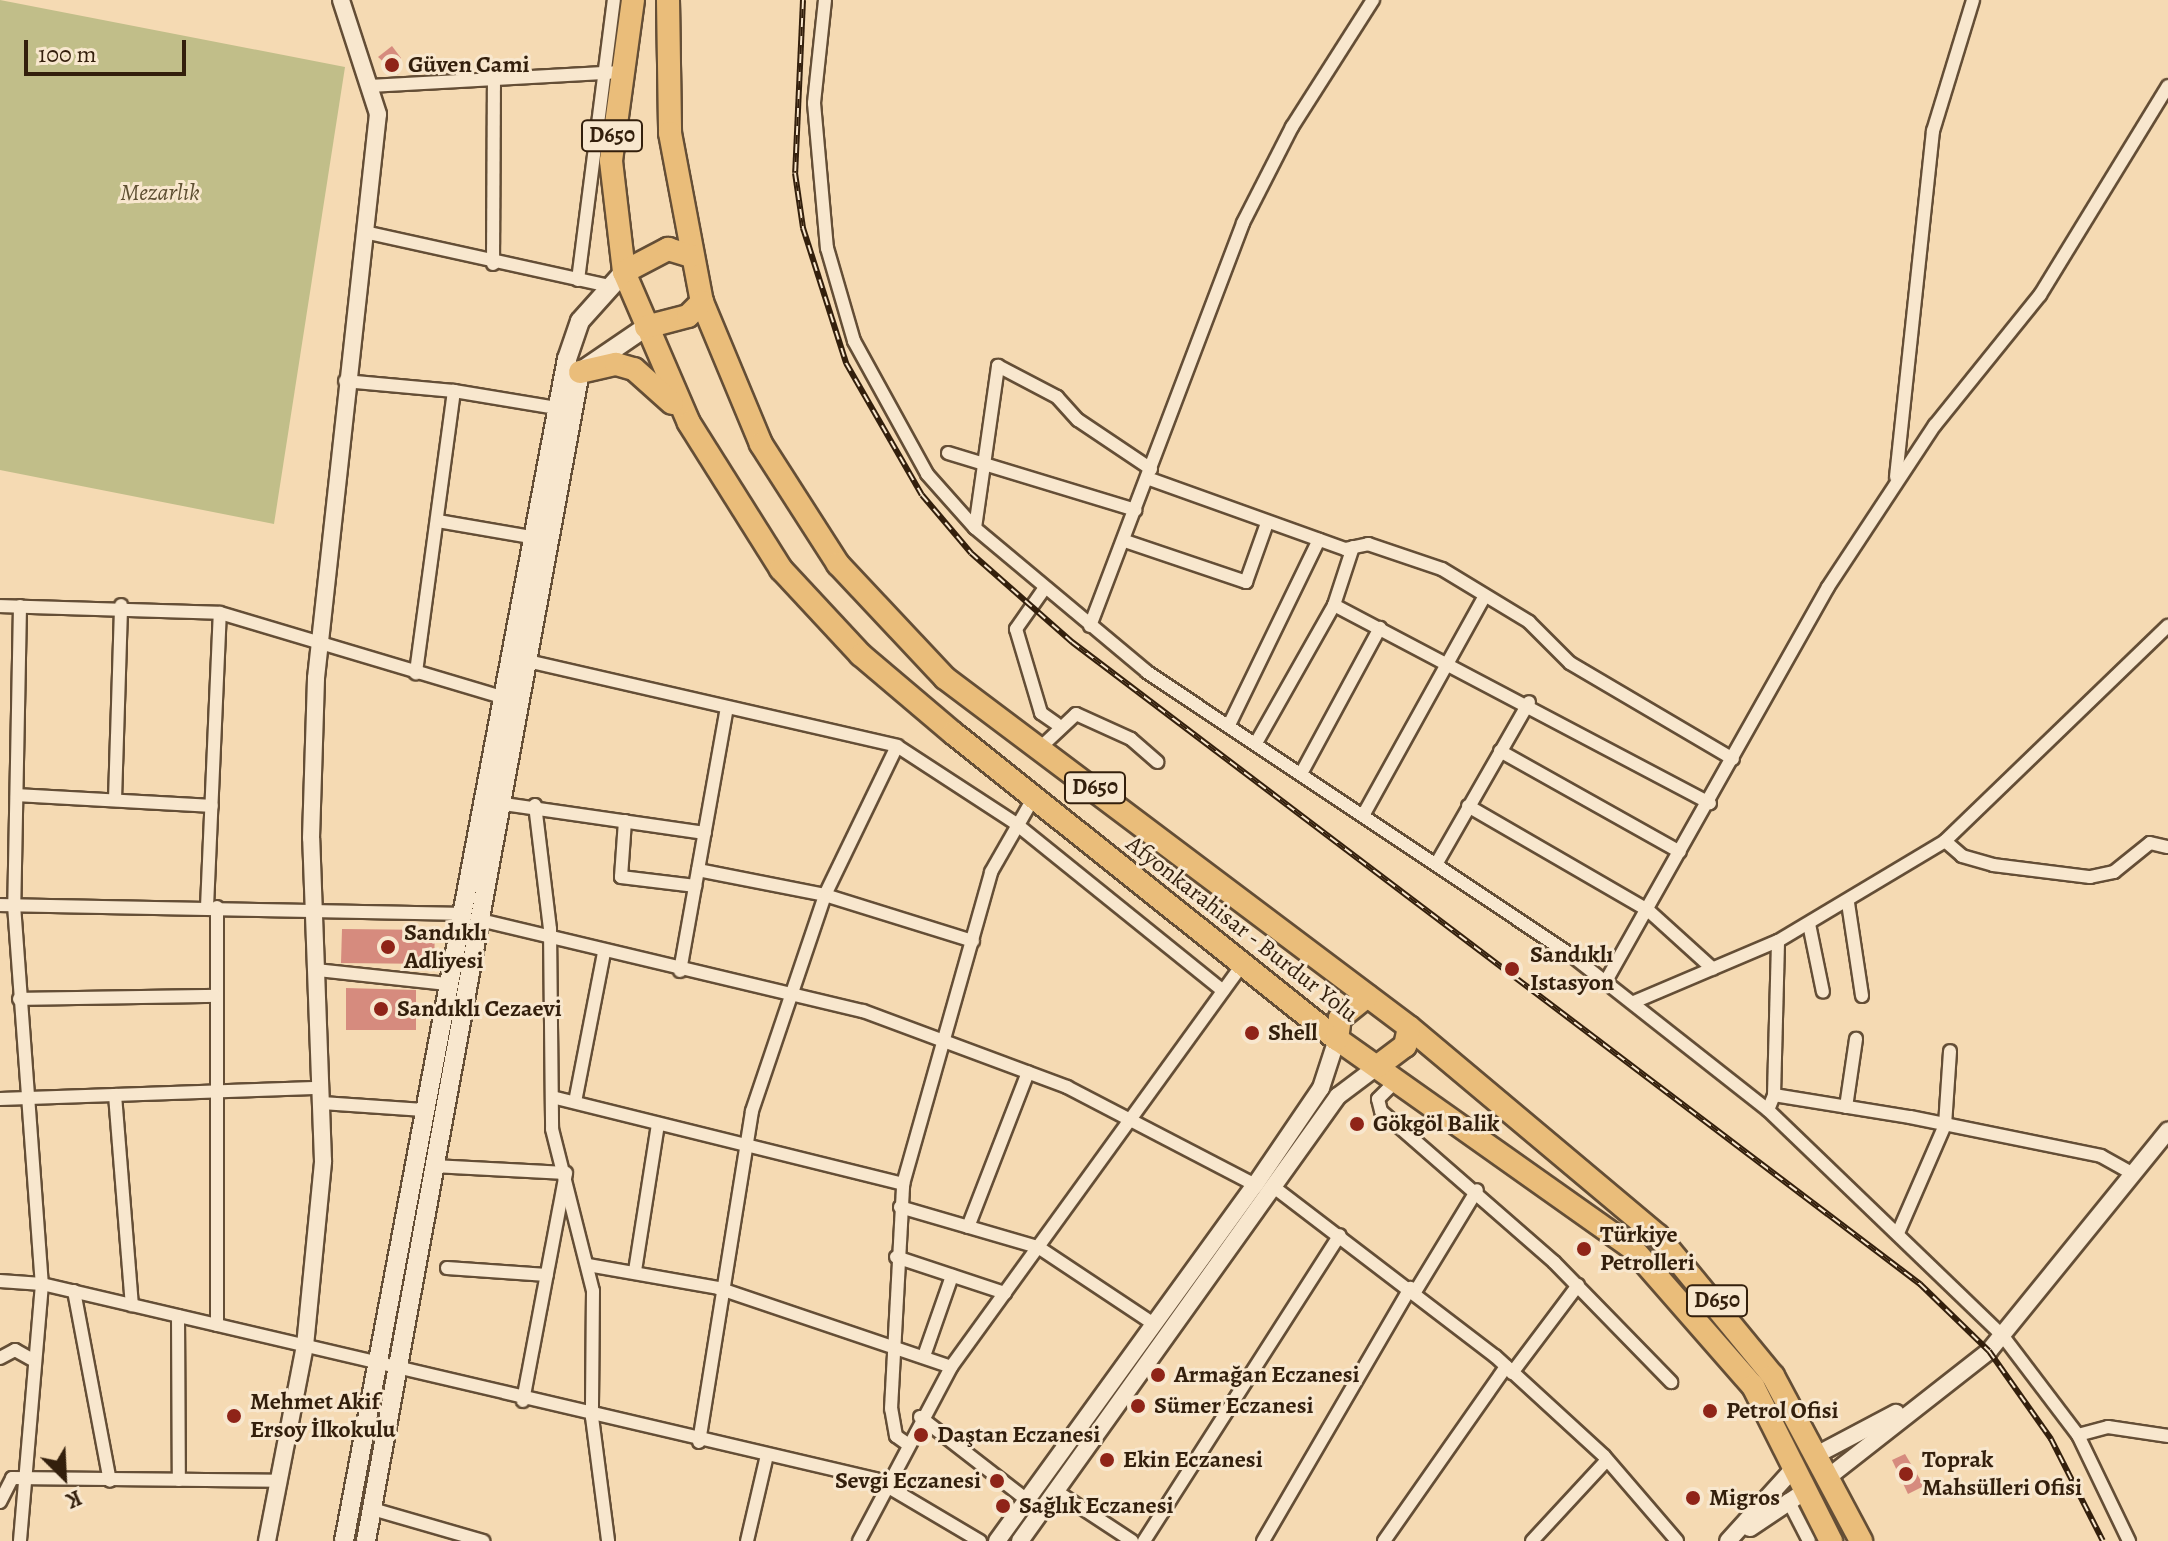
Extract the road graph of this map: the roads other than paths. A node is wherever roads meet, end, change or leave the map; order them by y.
1 (341, 0) edge
2 (614, 0) edge
3 (633, 0) edge
4 (668, 0) edge
5 (825, 0) edge
6 (1373, 0) edge
7 (1973, 0) edge
8 (611, 72) junction
9 (494, 75) junction
10 (371, 86) junction
11 (2168, 86) edge
12 (364, 232) junction
13 (691, 256) junction
14 (493, 264) junction
15 (615, 278) junction
16 (578, 280) junction
17 (702, 302) junction
18 (646, 327) junction
19 (580, 372) junction
20 (345, 381) junction
21 (454, 391) junction
22 (557, 408) junction
23 (689, 423) junction
24 (948, 453) dead end
25 (986, 461) junction
26 (1149, 474) junction
27 (1896, 480) junction
28 (1136, 510) junction
29 (438, 521) junction
30 (1267, 523) junction
31 (975, 528) junction
32 (531, 537) junction
33 (1319, 540) junction
34 (1125, 541) junction
35 (1353, 547) junction
36 (1044, 589) junction
37 (1483, 599) junction
38 (121, 605) junction
39 (1334, 605) junction
40 (0, 606) edge
41 (20, 606) junction
42 (220, 613) junction
43 (1090, 626) junction
44 (2168, 626) edge
45 (1380, 628) junction
46 (320, 639) junction
47 (523, 660) junction
48 (1450, 662) junction
49 (416, 673) junction
50 (502, 697) junction
51 (1529, 702) junction
52 (727, 708) junction
53 (1057, 724) junction
54 (1229, 725) junction
55 (1256, 743) junction
56 (897, 746) junction
57 (1041, 747) junction
58 (1500, 751) junction
59 (1733, 759) junction
60 (1157, 762) dead end
61 (1302, 772) junction
62 (17, 795) junction
63 (1034, 797) junction
64 (115, 800) junction
65 (497, 803) junction
66 (1710, 803) junction
67 (535, 805) junction
68 (212, 806) junction
69 (1468, 806) junction
70 (1365, 812) junction
71 (625, 821) junction
72 (1015, 823) junction
73 (705, 833) junction
74 (1945, 841) junction
75 (2168, 847) edge
76 (1680, 852) junction
77 (1438, 861) junction
78 (698, 870) junction
79 (695, 886) junction
80 (825, 895) junction
81 (1848, 903) junction
82 (0, 905) edge
83 (14, 905) junction
84 (212, 907) junction
85 (314, 908) junction
86 (1649, 911) junction
87 (468, 917) junction
88 (1809, 924) junction
89 (550, 941) junction
90 (973, 941) junction
91 (1778, 941) junction
92 (604, 953) junction
93 (1243, 964) junction
94 (1713, 969) junction
95 (317, 970) junction
96 (680, 971) junction
97 (1606, 981) junction
98 (448, 984) junction
99 (1223, 991) junction
100 (1823, 992) dead end
101 (789, 994) junction
102 (215, 996) junction
103 (1367, 996) junction
104 (1862, 996) dead end
105 (19, 999) junction
106 (1634, 1002) junction
107 (1409, 1027) junction
108 (1337, 1039) junction
109 (1856, 1039) dead end
110 (941, 1040) junction
111 (1950, 1051) dead end
112 (1378, 1066) junction
113 (1028, 1072) junction
114 (1397, 1080) junction
115 (214, 1092) junction
116 (115, 1095) junction
117 (1774, 1095) junction
118 (321, 1096) junction
119 (552, 1097) junction
120 (23, 1098) junction
121 (0, 1099) edge
122 (575, 1102) junction
123 (1846, 1107) junction
124 (424, 1110) junction
125 (1768, 1110) junction
126 (1128, 1121) junction
127 (658, 1124) junction
128 (1945, 1125) junction
129 (2168, 1131) edge
130 (745, 1146) junction
131 (433, 1166) junction
132 (566, 1173) junction
133 (2134, 1174) junction
134 (903, 1184) junction
135 (1255, 1185) junction
136 (1275, 1188) junction
137 (1477, 1190) junction
138 (900, 1207) junction
139 (968, 1227) junction
140 (1898, 1233) junction
141 (1340, 1235) junction
142 (1038, 1247) junction
143 (896, 1257) junction
144 (588, 1265) junction
145 (447, 1268) dead end
146 (635, 1271) junction
147 (547, 1275) junction
148 (952, 1276) junction
149 (0, 1281) edge
150 (42, 1284) junction
151 (1578, 1285) junction
152 (718, 1288) junction
153 (1412, 1290) junction
154 (74, 1291) junction
155 (1005, 1293) junction
156 (132, 1305) junction
157 (178, 1316) junction
158 (1154, 1324) junction
159 (217, 1325) junction
160 (2002, 1335) junction
161 (305, 1346) junction
162 (895, 1346) junction
163 (924, 1356) junction
164 (0, 1358) edge
165 (33, 1360) junction
166 (377, 1362) junction
167 (397, 1366) junction
168 (951, 1367) junction
169 (1509, 1370) junction
170 (1671, 1382) dead end
171 (1930, 1395) junction
172 (523, 1401) junction
173 (592, 1417) junction
174 (920, 1417) junction
175 (2078, 1435) junction
176 (2168, 1436) edge
177 (699, 1442) junction
178 (906, 1443) junction
179 (1820, 1453) junction
180 (767, 1455) junction
181 (1607, 1460) junction
182 (1795, 1467) junction
183 (1831, 1475) junction
184 (179, 1480) junction
185 (110, 1481) junction
186 (278, 1481) junction
187 (28, 1483) junction
188 (886, 1485) junction
189 (1056, 1491) junction
190 (1798, 1495) junction
191 (1027, 1500) junction
192 (0, 1502) edge
193 (372, 1509) junction
194 (20, 1541) edge
195 (267, 1541) edge
196 (344, 1541) edge
197 (366, 1541) edge
198 (483, 1541) edge
199 (608, 1541) edge
200 (747, 1541) edge
201 (859, 1541) edge
202 (980, 1541) edge
203 (997, 1541) edge
204 (1020, 1541) edge
205 (1132, 1541) edge
206 (1144, 1541) edge
207 (1263, 1541) edge
208 (1384, 1541) edge
209 (1532, 1541) edge
210 (1677, 1541) edge
211 (1730, 1541) edge
212 (1809, 1541) edge
213 (1831, 1541) edge
214 (1861, 1541) edge
215 (2129, 1541) edge

1 - 10 street
2 - 8 street
3 - 8 highway, Afyonkarahisar - Burdur Yolu / D650
4 - 13 highway, Afyonkarahisar - Burdur Yolu / D650
5 - 31 street
6 - 26 street
7 - 27 street
8 - 9 street
8 - 15 highway, Afyonkarahisar - Burdur Yolu / D650
8 - 16 street
9 - 10 street
9 - 14 street
10 - 12 street
11 - 27 street
12 - 14 street
12 - 20 street
13 - 15 highway
13 - 17 highway, Afyonkarahisar - Burdur Yolu / D650
14 - 16 street
15 - 16 street
15 - 18 highway, Afyonkarahisar - Burdur Yolu / D650
15 - 22 main road
17 - 18 highway
17 - 57 highway, Afyonkarahisar - Burdur Yolu / D650
18 - 19 main road
18 - 23 highway, Afyonkarahisar - Burdur Yolu / D650
19 - 23 highway
19 - 47 main road
20 - 21 street
20 - 46 street
21 - 22 street
21 - 29 street
22 - 32 main road
23 - 63 highway, Afyonkarahisar - Burdur Yolu / D650
24 - 25 street
25 - 26 street
25 - 28 street
25 - 31 street
26 - 28 street
26 - 30 street
27 - 59 street
28 - 34 street
29 - 32 street
29 - 49 street
30 - 33 street
30 - 34 street
31 - 36 street
32 - 50 main road
33 - 35 street
33 - 54 street
34 - 43 street
35 - 37 street
35 - 39 street
36 - 43 street
36 - 53 street
37 - 48 street
37 - 59 street
38 - 41 street
38 - 42 street
38 - 64 street
39 - 45 street
39 - 55 street
40 - 41 street
41 - 62 street
42 - 46 street
42 - 68 street
43 - 54 street
44 - 74 street
45 - 48 street
45 - 61 street
46 - 49 street
46 - 85 street
47 - 52 street
47 - 65 main road
48 - 51 street
48 - 70 street
49 - 50 street
50 - 87 main road
51 - 58 street
51 - 66 street
52 - 56 street
52 - 73 street
53 - 57 street
53 - 60 street
54 - 55 street
55 - 61 street
56 - 72 street
56 - 80 street
57 - 103 highway, Afyonkarahisar - Burdur Yolu / D650
58 - 69 street
58 - 76 street
59 - 66 street
61 - 70 street
62 - 64 street
62 - 83 street
63 - 72 street
63 - 93 highway, Afyonkarahisar - Burdur Yolu / D650
64 - 68 street
65 - 67 street
65 - 87 main road
66 - 76 street
67 - 71 street
67 - 89 street
68 - 84 street
69 - 77 street
69 - 86 street
70 - 77 street
71 - 73 street
71 - 79 street
72 - 90 street
72 - 99 street
73 - 78 street
74 - 75 street
74 - 81 street
76 - 86 street
77 - 97 street
78 - 79 street
78 - 80 street
79 - 96 street
80 - 90 street
80 - 101 street
81 - 88 street
81 - 104 street
82 - 83 street
83 - 84 street
83 - 105 street
84 - 85 street
84 - 102 street
85 - 87 street
85 - 95 street
86 - 94 street
86 - 97 street
87 - 89 street
87 - 98 main road
87 - 131 main road
88 - 91 street
88 - 100 street
89 - 92 street
89 - 119 street
90 - 110 street
91 - 94 street
91 - 117 street
92 - 96 street
92 - 122 street
93 - 99 street
93 - 108 highway, Afyonkarahisar - Burdur Yolu / D650
94 - 106 street
95 - 98 street
95 - 118 street
96 - 101 street
97 - 106 street
98 - 124 main road
99 - 126 street
101 - 110 street
101 - 130 street
102 - 105 street
102 - 115 street
103 - 107 highway, Afyonkarahisar - Burdur Yolu / D650
103 - 108 highway
105 - 120 street
106 - 125 street
107 - 112 highway
107 - 179 highway, Afyonkarahisar - Burdur Yolu / D650
108 - 112 highway, Afyonkarahisar - Burdur Yolu / D650
108 - 135 street
109 - 123 street
110 - 113 street
110 - 134 street
111 - 128 street
112 - 114 highway, Afyonkarahisar - Burdur Yolu / D650
112 - 136 street
113 - 126 street
113 - 139 street
114 - 137 street
114 - 182 highway, Afyonkarahisar - Burdur Yolu / D650
115 - 116 street
115 - 118 street
115 - 159 street
116 - 120 street
116 - 156 street
117 - 123 street
117 - 125 street
118 - 124 street
118 - 161 street
119 - 122 street
119 - 132 street
120 - 121 street
120 - 150 street
122 - 127 street
123 - 128 street
124 - 166 main road
125 - 140 street
126 - 135 street
126 - 142 street
127 - 130 street
127 - 146 street
128 - 133 street
128 - 140 street
129 - 133 street
130 - 134 street
130 - 152 street
131 - 132 street
131 - 167 main road
132 - 144 street
132 - 147 street
133 - 160 street
134 - 138 street
135 - 158 street
136 - 141 street
136 - 189 street
137 - 151 street
137 - 153 street
138 - 139 street
138 - 143 street
139 - 142 street
140 - 160 street
141 - 153 street
141 - 206 street
142 - 155 street
142 - 158 street
143 - 148 street
143 - 162 street
144 - 146 street
144 - 173 street
145 - 147 street
146 - 152 street
147 - 172 street
148 - 155 street
148 - 163 street
149 - 150 street
150 - 154 street
150 - 165 street
151 - 169 street
151 - 170 street
152 - 162 street
152 - 177 street
153 - 169 street
153 - 207 street
154 - 156 street
154 - 185 street
155 - 168 street
156 - 157 street
157 - 159 street
157 - 184 street
158 - 191 street
159 - 161 street
160 - 171 street
160 - 175 street
161 - 166 street
161 - 186 street
162 - 163 street
162 - 178 street
163 - 168 street
164 - 165 street
165 - 187 street
166 - 167 street
166 - 196 main road
167 - 172 street
167 - 193 main road
168 - 174 street
169 - 181 street
169 - 208 street
171 - 179 street
171 - 183 street
172 - 173 street
173 - 177 street
173 - 199 street
174 - 178 street
174 - 191 street
175 - 176 street
175 - 215 street
177 - 180 street
178 - 188 street
179 - 182 highway
179 - 183 highway, Afyonkarahisar - Burdur Yolu / D650
180 - 188 street
180 - 200 street
181 - 209 street
181 - 210 street
182 - 190 highway, Afyonkarahisar - Burdur Yolu / D650
182 - 211 street
183 - 190 highway
183 - 214 highway, Afyonkarahisar - Burdur Yolu / D650
184 - 185 street
184 - 186 street
185 - 187 street
186 - 195 street
187 - 192 street
187 - 194 street
188 - 201 street
188 - 202 street
189 - 204 street
189 - 205 street
190 - 211 street
190 - 212 street
190 - 213 highway, Afyonkarahisar - Burdur Yolu / D650
191 - 203 street
193 - 197 main road
193 - 198 street

